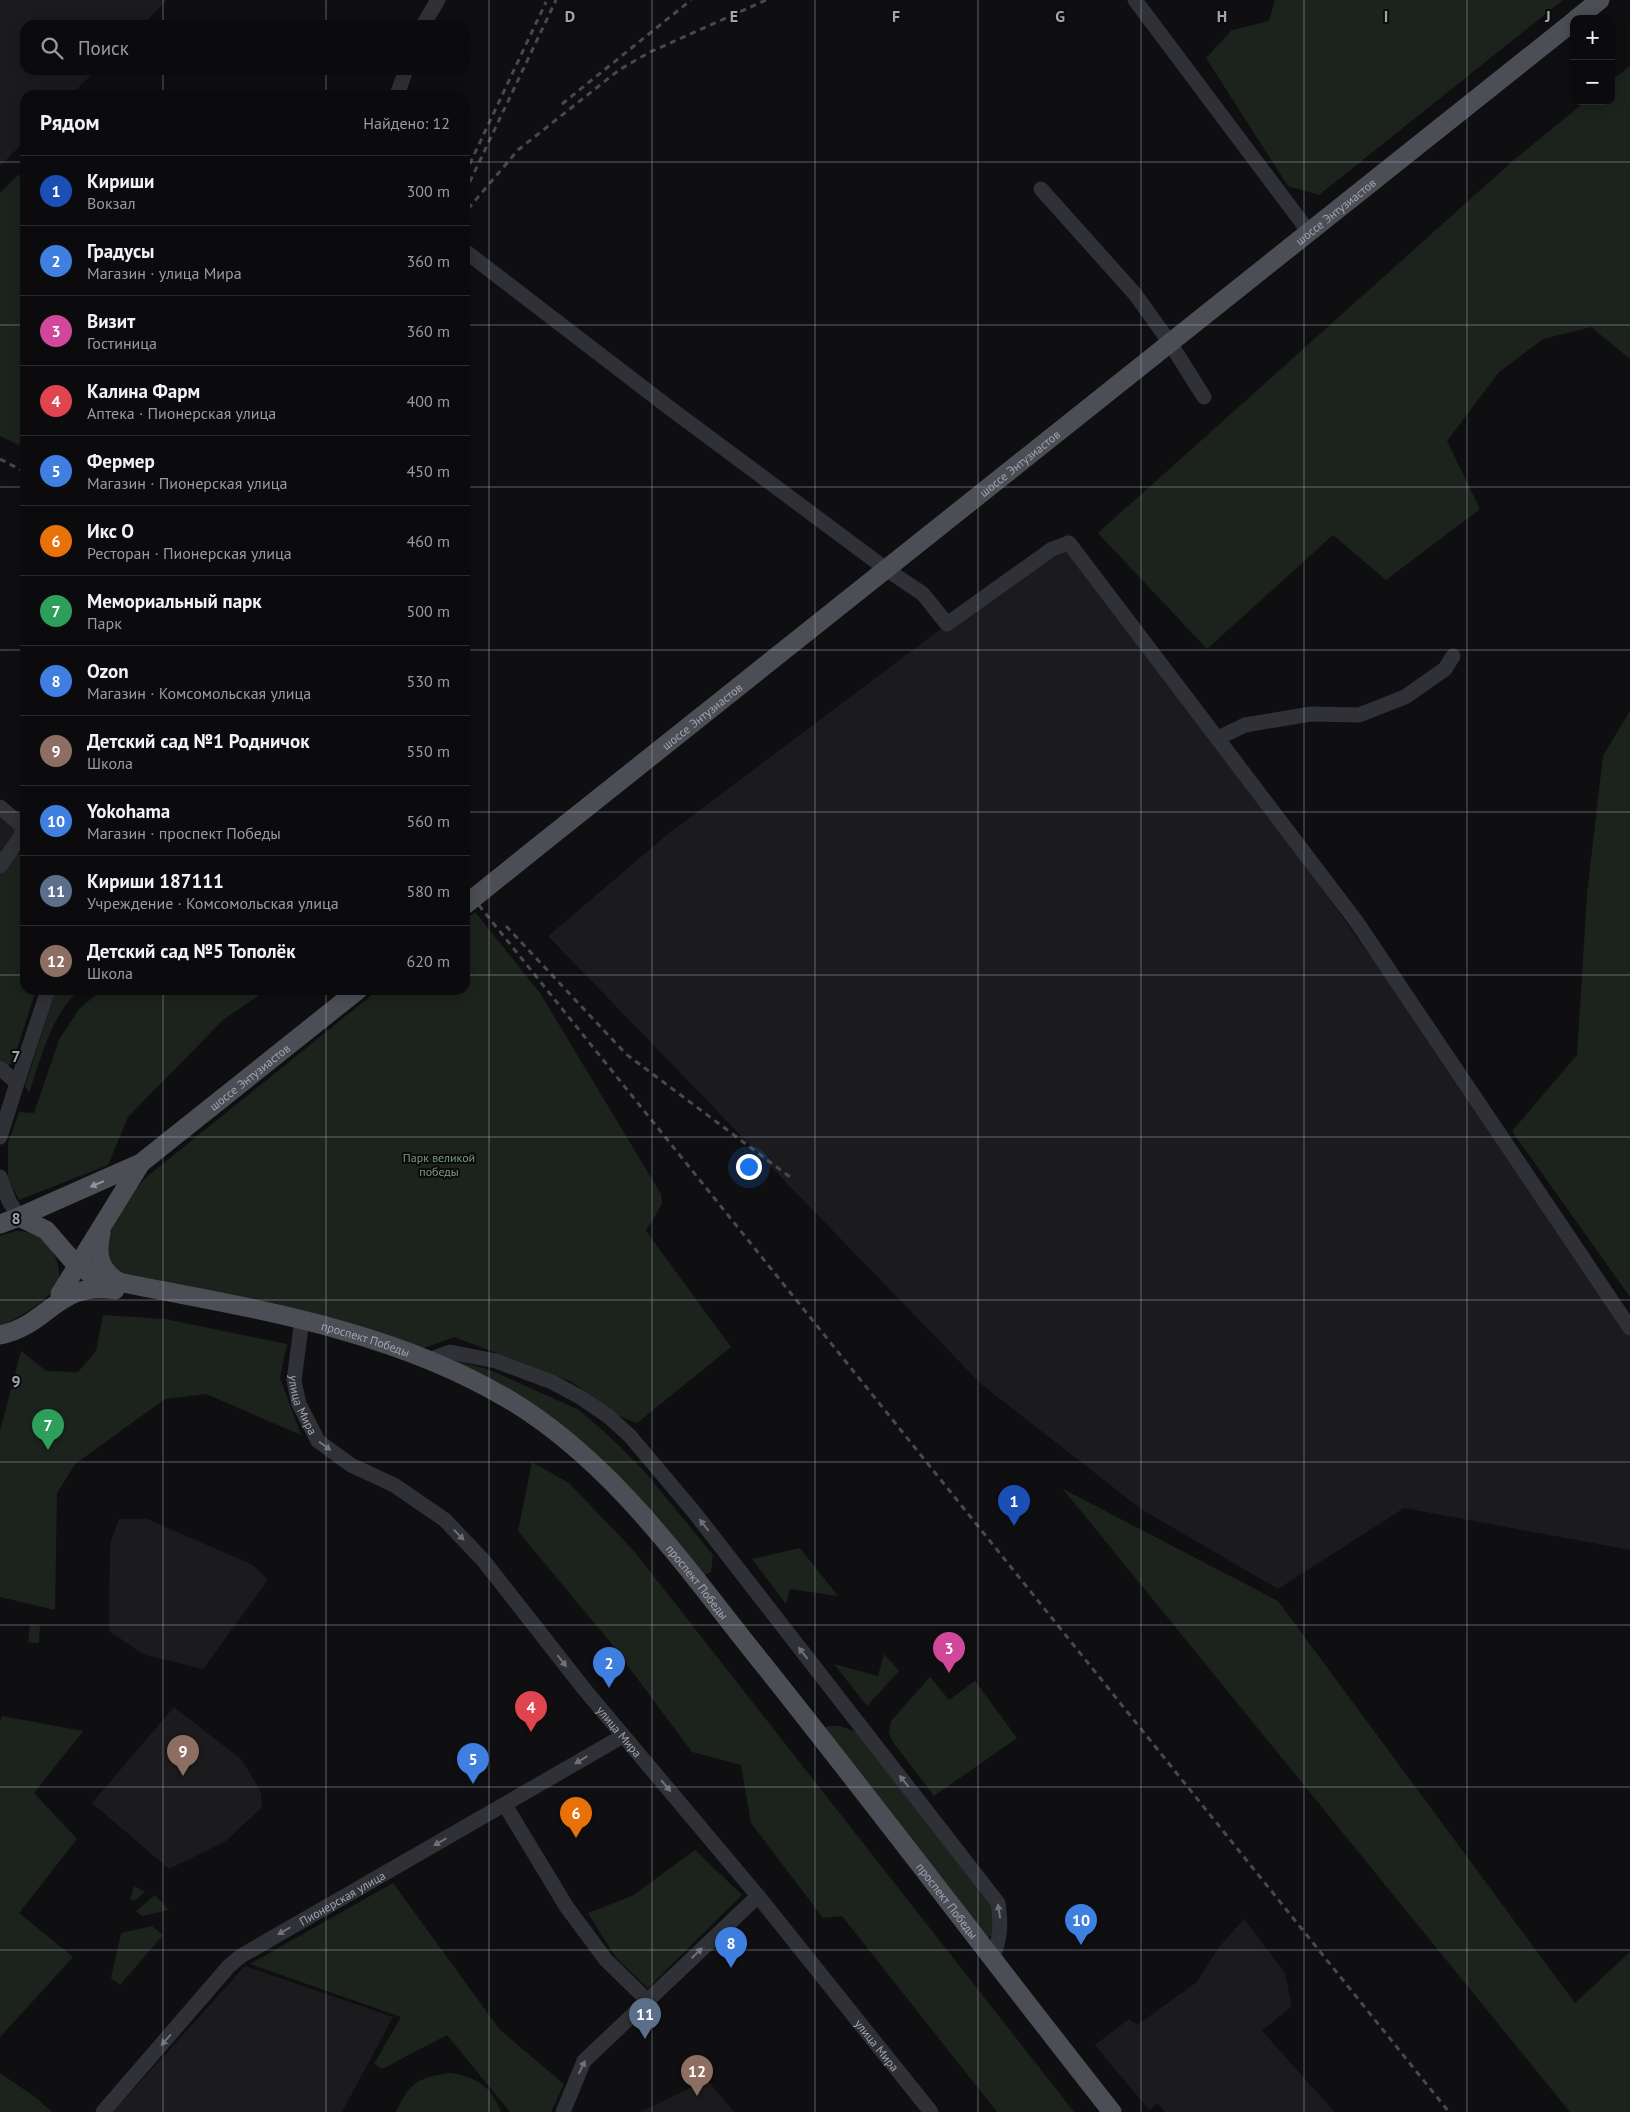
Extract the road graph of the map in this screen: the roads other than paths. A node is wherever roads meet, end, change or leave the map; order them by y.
1 (438, 0) edge
2 (1135, 0) edge
3 (1600, 0) edge
4 (1581, 15) edge
5 (425, 20) edge
6 (1570, 24) edge
7 (404, 75) edge
8 (398, 90) edge
9 (1041, 189) dead end
10 (1309, 232) junction
11 (470, 255) edge
12 (1170, 343) junction
13 (1204, 397) dead end
14 (886, 569) junction
15 (1453, 656) dead end
16 (1218, 738) junction
17 (0, 807) edge
18 (20, 824) edge
19 (20, 838) edge
20 (0, 866) edge
21 (470, 901) edge
22 (46, 995) edge
23 (352, 995) edge
24 (0, 1068) edge
25 (17, 1083) junction
26 (0, 1137) edge
27 (141, 1164) junction
28 (0, 1177) edge
29 (19, 1217) junction
30 (0, 1224) edge
31 (103, 1225) junction
32 (63, 1252) junction
33 (78, 1265) junction
34 (119, 1286) junction
35 (60, 1294) junction
36 (46, 1312) junction
37 (302, 1324) junction
38 (1630, 1328) edge
39 (5, 1337) edge
40 (432, 1362) junction
41 (623, 1736) junction
42 (505, 1805) junction
43 (758, 1896) junction
44 (992, 1958) junction
45 (648, 2001) junction
46 (103, 2112) edge
47 (563, 2112) edge
48 (931, 2112) edge
49 (1100, 2112) edge
50 (1112, 2112) edge

1 - 5 street
2 - 10 street
3 - 4 main road, шоссе Энтузиастов
6 - 10 main road, шоссе Энтузиастов
7 - 8 street
9 - 12 street
10 - 12 main road, шоссе Энтузиастов
11 - 14 street
12 - 13 street
12 - 14 main road, шоссе Энтузиастов
14 - 16 street
14 - 21 main road, шоссе Энтузиастов, bridge
15 - 16 street
16 - 38 street
17 - 18 street
19 - 20 street
22 - 25 street
23 - 27 main road, шоссе Энтузиастов
24 - 25 street
25 - 26 street
27 -> 29 main road
27 - 31 main road
28 - 29 street
29 - 30 main road
29 - 32 main road
31 - 33 main road
31 - 34 main road
32 - 33 main road
32 - 35 main road
33 - 34 main road
33 - 35 main road
34 - 36 main road
34 - 37 main road, проспект Победы
35 - 36 main road
36 - 39 main road
37 - 40 main road, проспект Победы
37 -> 41 street, улица Мира
37 - 49 main road, проспект Победы
40 - 44 main road, проспект Победы
44 -> 40 street
41 -> 42 street, Пионерская улица
41 -> 43 street, улица Мира
42 - 45 street
42 -> 46 street, Пионерская улица
45 -> 43 street
43 - 48 street, улица Мира
44 - 50 main road, проспект Победы
47 -> 45 street

